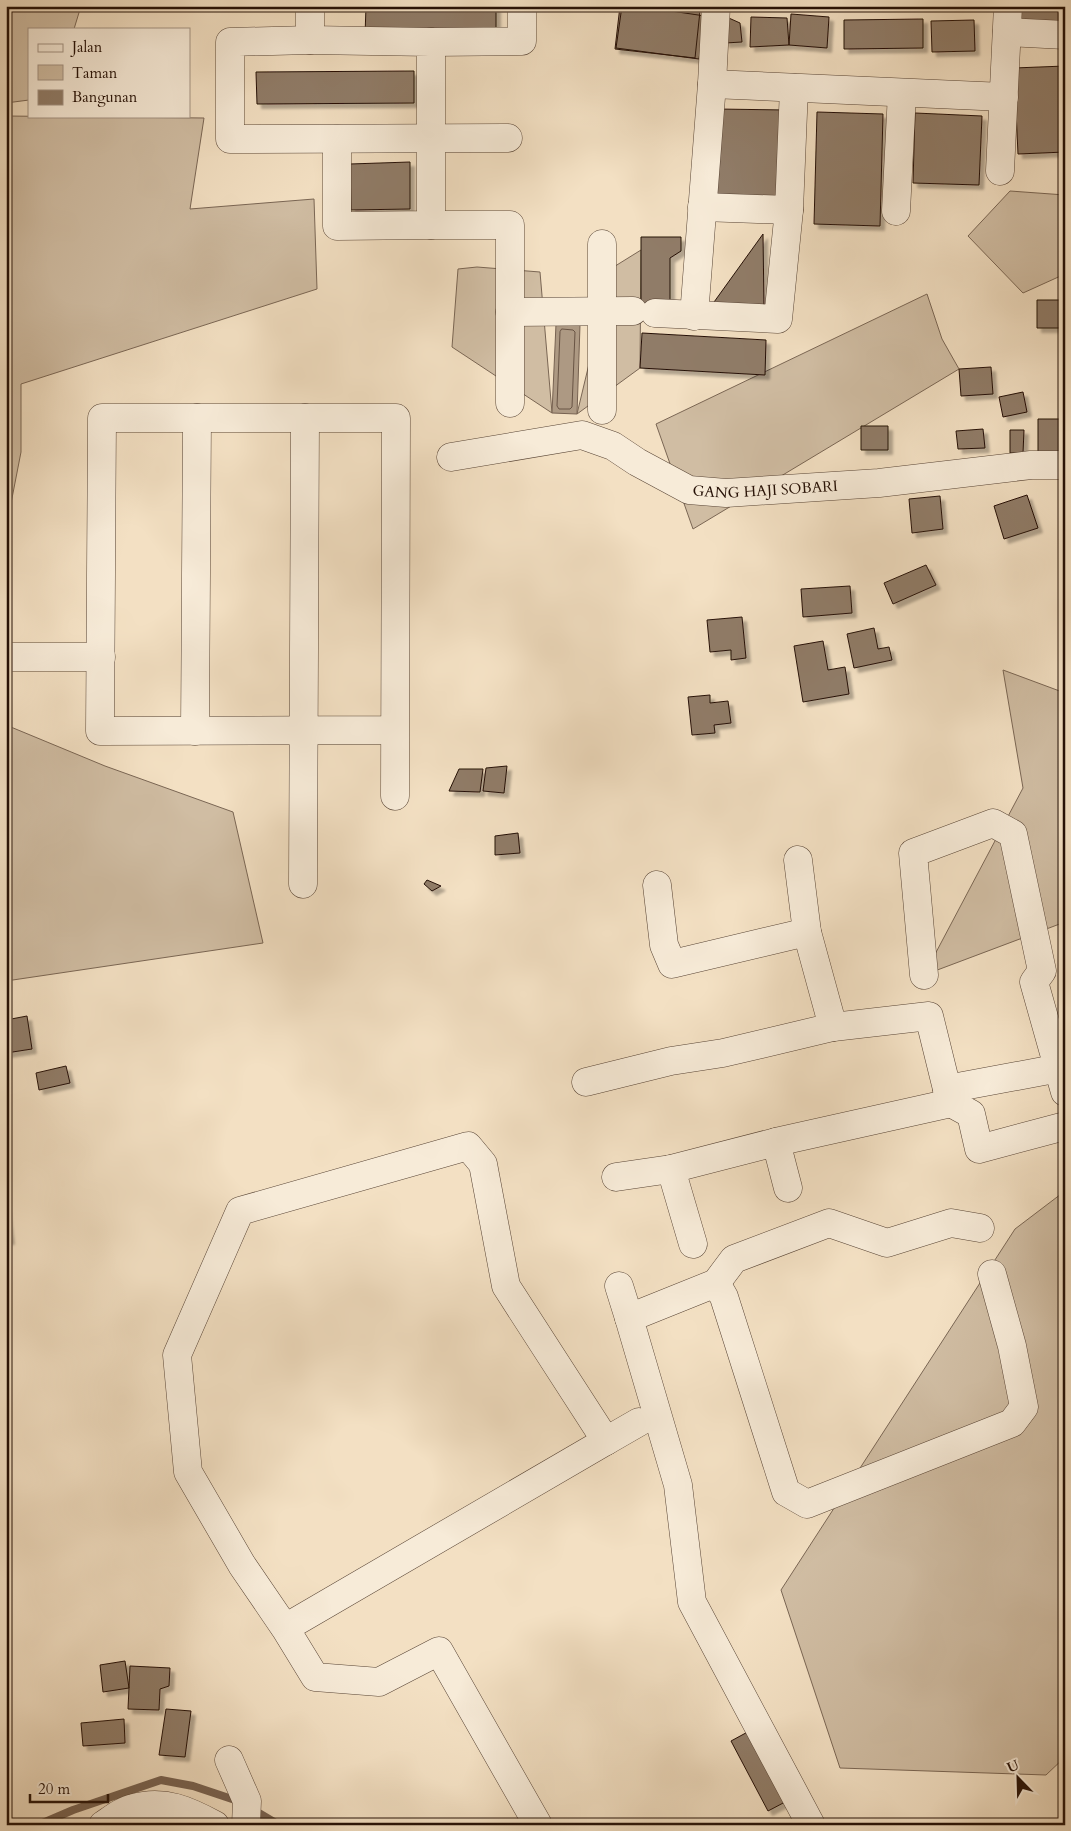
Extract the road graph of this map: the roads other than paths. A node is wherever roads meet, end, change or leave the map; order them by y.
1 (310, 6) edge
2 (522, 6) edge
3 (716, 6) edge
4 (1008, 19) edge
5 (1065, 35) edge
6 (310, 40) junction
7 (431, 42) junction
8 (712, 84) junction
9 (794, 88) junction
10 (902, 93) junction
11 (1004, 97) junction
12 (508, 138) dead end
13 (337, 139) junction
14 (431, 139) junction
15 (1000, 171) dead end
16 (702, 208) junction
17 (788, 210) junction
18 (896, 211) dead end
19 (431, 225) junction
20 (602, 244) dead end
21 (510, 312) junction
22 (602, 312) junction
23 (694, 316) junction
24 (510, 403) dead end
25 (602, 410) dead end
26 (197, 418) junction
27 (305, 418) junction
28 (451, 457) dead end
29 (1065, 465) edge
30 (6, 657) edge
31 (101, 657) junction
32 (304, 730) junction
33 (395, 730) junction
34 (195, 731) junction
35 (395, 796) dead end
36 (798, 860) dead end
37 (303, 884) dead end
38 (657, 885) dead end
39 (807, 932) junction
40 (929, 1016) junction
41 (834, 1027) junction
42 (1063, 1076) edge
43 (586, 1082) dead end
44 (949, 1096) junction
45 (1065, 1126) edge
46 (776, 1142) junction
47 (671, 1169) junction
48 (616, 1178) dead end
49 (788, 1188) dead end
50 (980, 1228) dead end
51 (694, 1244) dead end
52 (992, 1274) dead end
53 (716, 1284) junction
54 (619, 1286) dead end
55 (629, 1318) junction
56 (639, 1422) dead end
57 (606, 1441) junction
58 (286, 1628) junction
59 (229, 1760) dead end
60 (246, 1817) edge
61 (103, 1825) edge
62 (216, 1825) edge
63 (538, 1825) edge
64 (810, 1825) edge

1 - 6 street
2 - 7 street
3 - 8 street
4 - 5 street
4 - 11 street
6 - 7 street
6 - 13 street
7 - 14 street
8 - 9 street
8 - 16 street
9 - 10 street
9 - 17 street
10 - 11 street
10 - 18 street
11 - 15 street
12 - 14 street
13 - 14 street
13 - 19 street
14 - 19 street
16 - 17 street
16 - 23 street
17 - 23 street
19 - 21 street
20 - 22 street
21 - 22 street
21 - 24 street
22 - 23 street
22 - 25 street
26 - 27 street
26 - 31 street
26 - 34 street
27 - 32 street
27 - 33 street
28 - 29 street, GANG HAJI SOBARI
30 - 31 street
31 - 34 street
32 - 33 street
32 - 34 street
32 - 37 street
33 - 35 street
36 - 39 street
38 - 39 street
39 - 41 street
40 - 41 street
40 - 42 street
40 - 44 street
41 - 43 street
42 - 44 street
44 - 45 street
44 - 46 street
46 - 47 street
46 - 49 street
47 - 48 street
47 - 51 street
50 - 53 street
52 - 53 street
53 - 55 street
54 - 55 street
55 - 64 street
56 - 57 street
57 - 58 street
57 - 58 street
58 - 63 street
59 - 60 street
61 - 62 street

